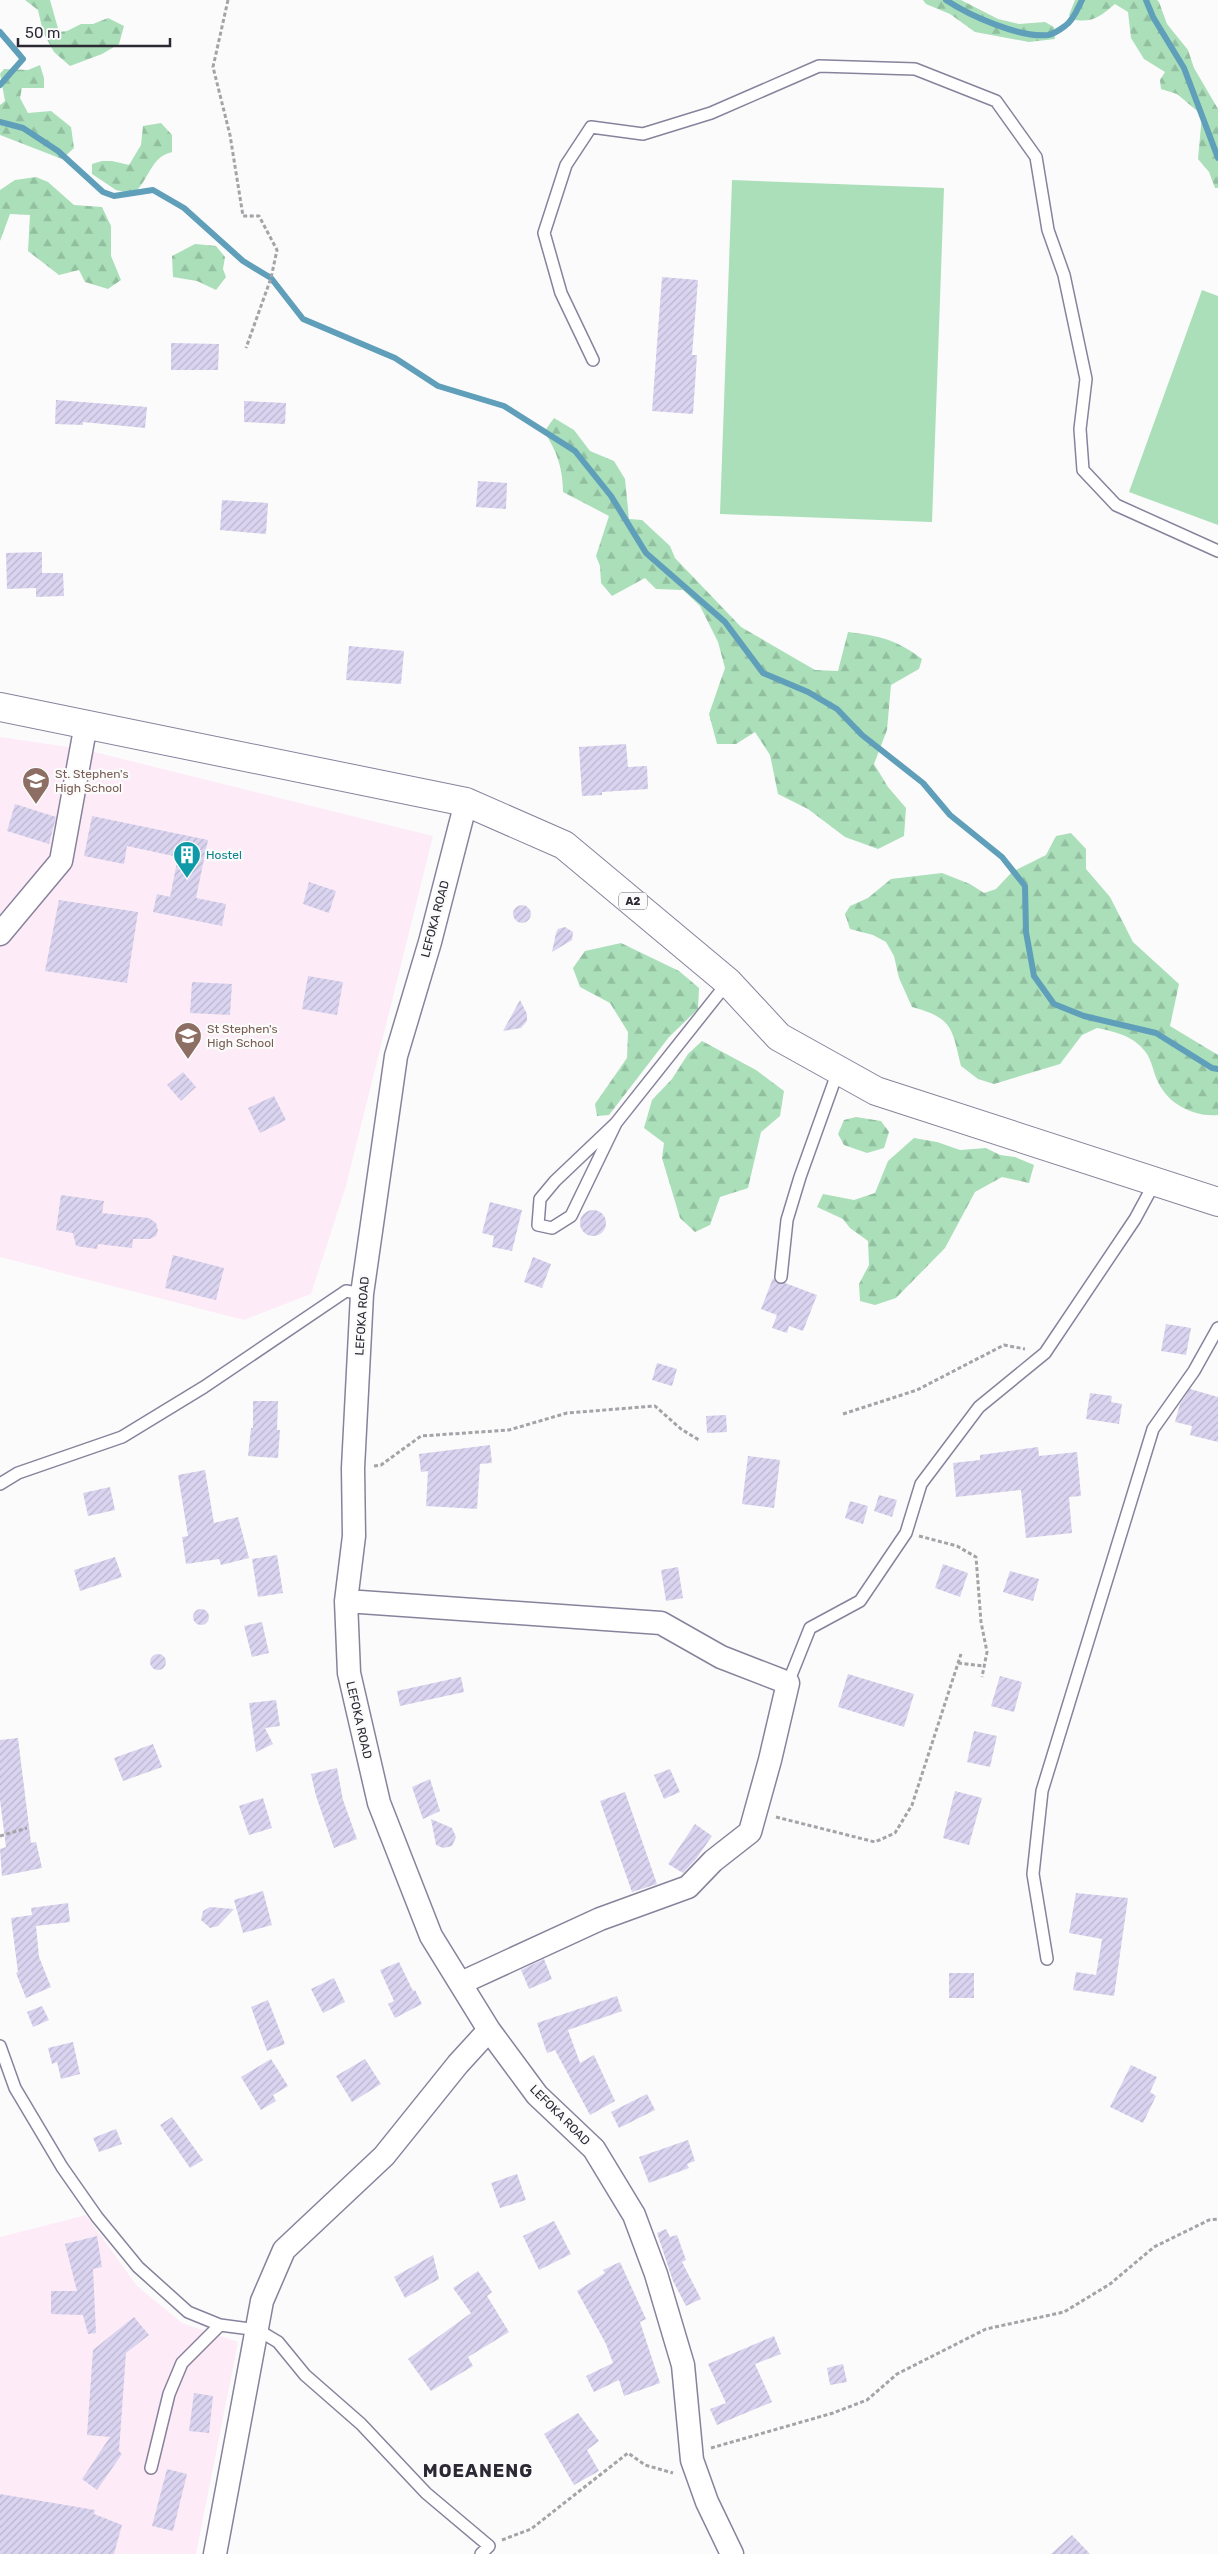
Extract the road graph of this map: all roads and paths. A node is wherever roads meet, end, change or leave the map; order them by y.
1 (228, 0) edge
2 (246, 348) dead end
3 (593, 360) dead end
4 (1218, 551) edge
5 (0, 707) edge
6 (86, 724) junction
7 (466, 802) junction
8 (0, 934) edge
9 (728, 982) junction
10 (838, 1071) junction
11 (616, 1123) junction
12 (1156, 1182) junction
13 (1218, 1202) edge
14 (781, 1277) dead end
15 (362, 1294) junction
16 (1218, 1328) edge
17 (1045, 1353) junction
18 (842, 1414) dead end
19 (699, 1440) dead end
20 (353, 1468) junction
21 (0, 1484) edge
22 (906, 1533) junction
23 (346, 1601) junction
24 (961, 1654) dead end
25 (958, 1663) junction
26 (984, 1666) junction
27 (982, 1677) dead end
28 (788, 1684) junction
29 (756, 1812) junction
30 (27, 1828) dead end
31 (0, 1836) edge
32 (1047, 1958) dead end
33 (461, 1983) junction
34 (489, 2030) junction
35 (0, 2046) edge
36 (1218, 2219) edge
37 (220, 2325) junction
38 (258, 2330) junction
39 (692, 2460) junction
40 (151, 2468) dead end
41 (489, 2546) junction
42 (215, 2554) edge
43 (480, 2554) edge
44 (732, 2554) edge

1 - 2 path
3 - 4 lane
5 - 6 main road, A2
6 - 7 main road, A2
6 - 8 street
7 - 9 main road, A2
7 - 15 street, LEFOKA ROAD
9 - 10 main road, A2
9 - 11 lane
10 - 12 main road, A2
10 - 14 lane
11 - 11 lane
12 - 13 main road, A2
12 - 17 lane
15 - 20 street, LEFOKA ROAD
15 - 21 lane
16 - 32 lane
17 - 18 path
17 - 22 lane
19 - 20 path
20 - 23 street, LEFOKA ROAD
22 - 26 path
22 - 28 lane
23 - 28 street
23 - 33 street, LEFOKA ROAD
24 - 25 path
25 - 26 path
25 - 29 path
26 - 27 path
28 - 29 street
29 - 33 street
30 - 31 path
33 - 34 street, LEFOKA ROAD
34 - 38 street
34 - 39 street, LEFOKA ROAD
35 - 37 lane
36 - 39 path
37 - 38 lane
37 - 40 lane
38 - 41 lane
38 - 42 street
39 - 41 path
39 - 44 street, LEFOKA ROAD
41 - 43 lane

